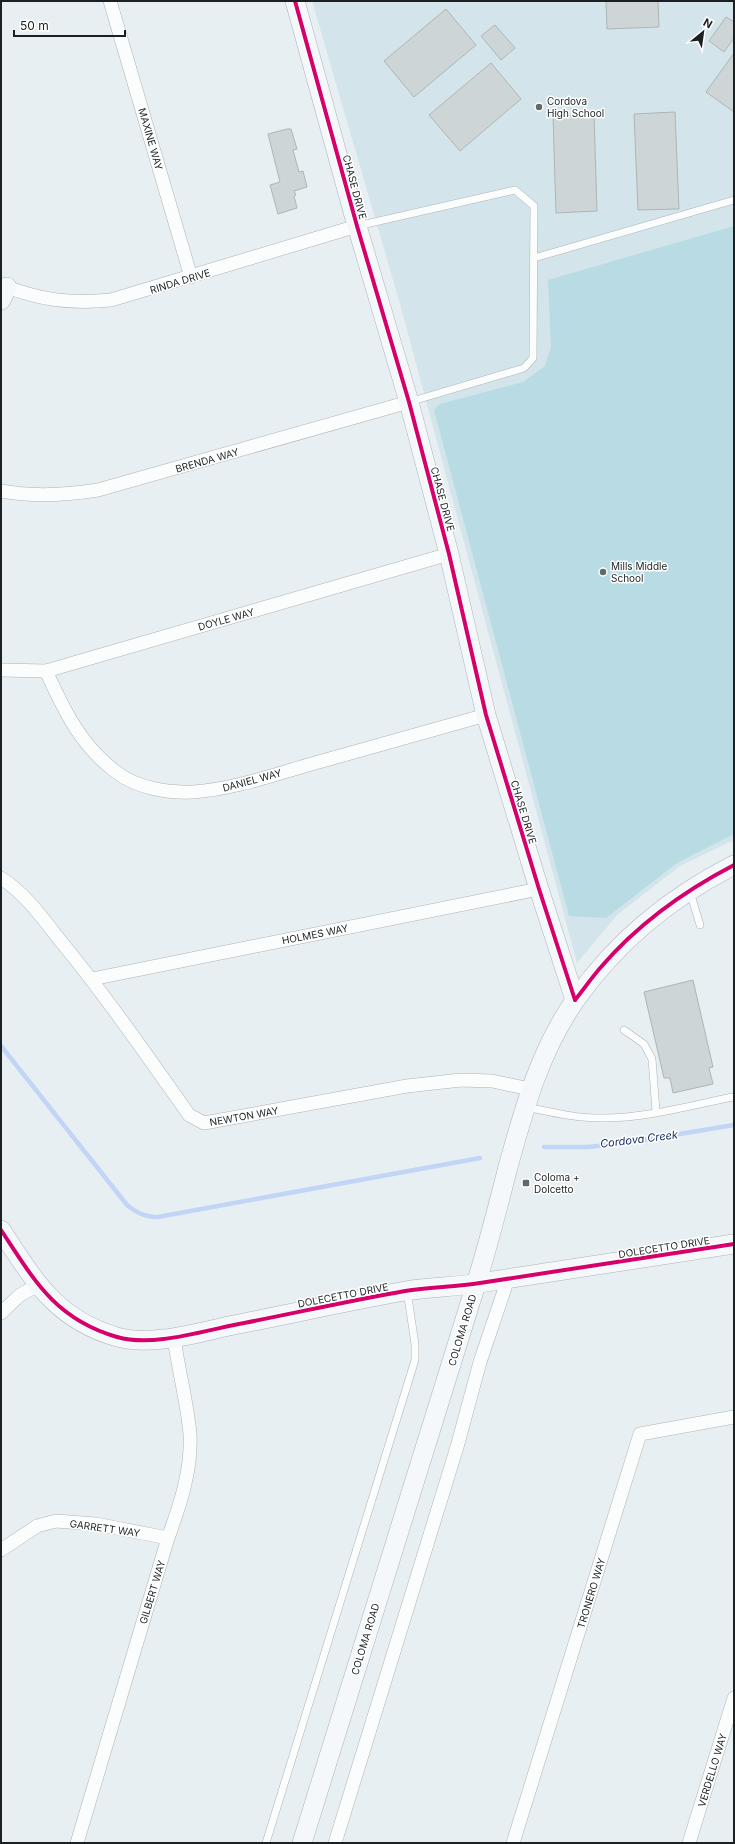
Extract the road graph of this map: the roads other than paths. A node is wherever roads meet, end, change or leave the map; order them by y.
1 (110, 1) edge
2 (295, 1) edge
3 (734, 200) edge
4 (357, 226) junction
5 (534, 258) junction
6 (191, 277) junction
7 (3, 291) edge
8 (409, 402) junction
9 (1, 491) edge
10 (449, 554) junction
11 (1, 670) edge
12 (46, 671) junction
13 (486, 715) junction
14 (734, 865) edge
15 (1, 878) edge
16 (539, 889) junction
17 (690, 890) junction
18 (700, 925) dead end
19 (92, 979) junction
20 (575, 1000) junction
21 (624, 1030) dead end
22 (530, 1089) junction
23 (734, 1097) edge
24 (524, 1107) junction
25 (656, 1111) junction
26 (1, 1230) edge
27 (734, 1244) edge
28 (508, 1278) junction
29 (476, 1283) junction
30 (38, 1285) junction
31 (407, 1291) junction
32 (1, 1313) edge
33 (174, 1337) junction
34 (734, 1417) edge
35 (168, 1538) junction
36 (1, 1550) edge
37 (734, 1698) edge
38 (77, 1843) edge
39 (266, 1843) edge
40 (302, 1843) edge
41 (335, 1843) edge
42 (514, 1843) edge
43 (689, 1843) edge

1 - 6 street, MAXINE WAY
2 - 4 street, CHASE DRIVE
3 - 5 lane
4 - 5 lane
4 - 6 street, RINDA DRIVE
4 - 8 street, CHASE DRIVE
5 - 8 lane
6 - 7 street, RINDA DRIVE
8 - 9 street, BRENDA WAY
8 - 10 street, CHASE DRIVE
10 - 12 street, DOYLE WAY
10 - 13 street, CHASE DRIVE
11 - 12 street, DOYLE WAY
12 - 13 street, DANIEL WAY
13 - 16 street, CHASE DRIVE
14 - 17 street, COLOMA ROAD
15 - 19 street, NEWTON WAY
16 - 19 street, HOLMES WAY
16 - 20 street, CHASE DRIVE
17 - 18 lane
17 - 20 street, COLOMA ROAD
19 - 22 street, NEWTON WAY
20 - 22 street, COLOMA ROAD
21 - 25 lane
22 - 24 street, COLOMA ROAD
23 - 25 lane
24 - 25 lane
24 - 29 street, COLOMA ROAD
26 - 30 street, DOLECETTO DRIVE
27 - 28 street, DOLECETTO DRIVE
28 - 29 street, DOLECETTO DRIVE
28 - 41 street
29 - 31 street, DOLECETTO DRIVE
29 - 40 street, COLOMA ROAD
30 - 32 street
30 - 33 street, DOLECETTO DRIVE
31 - 33 street, DOLECETTO DRIVE
31 - 39 lane
33 - 35 street, GILBERT WAY
34 - 42 street, TRONERO WAY
35 - 36 street, GARRETT WAY
35 - 38 street, GILBERT WAY
37 - 43 street, VERDELLO WAY

